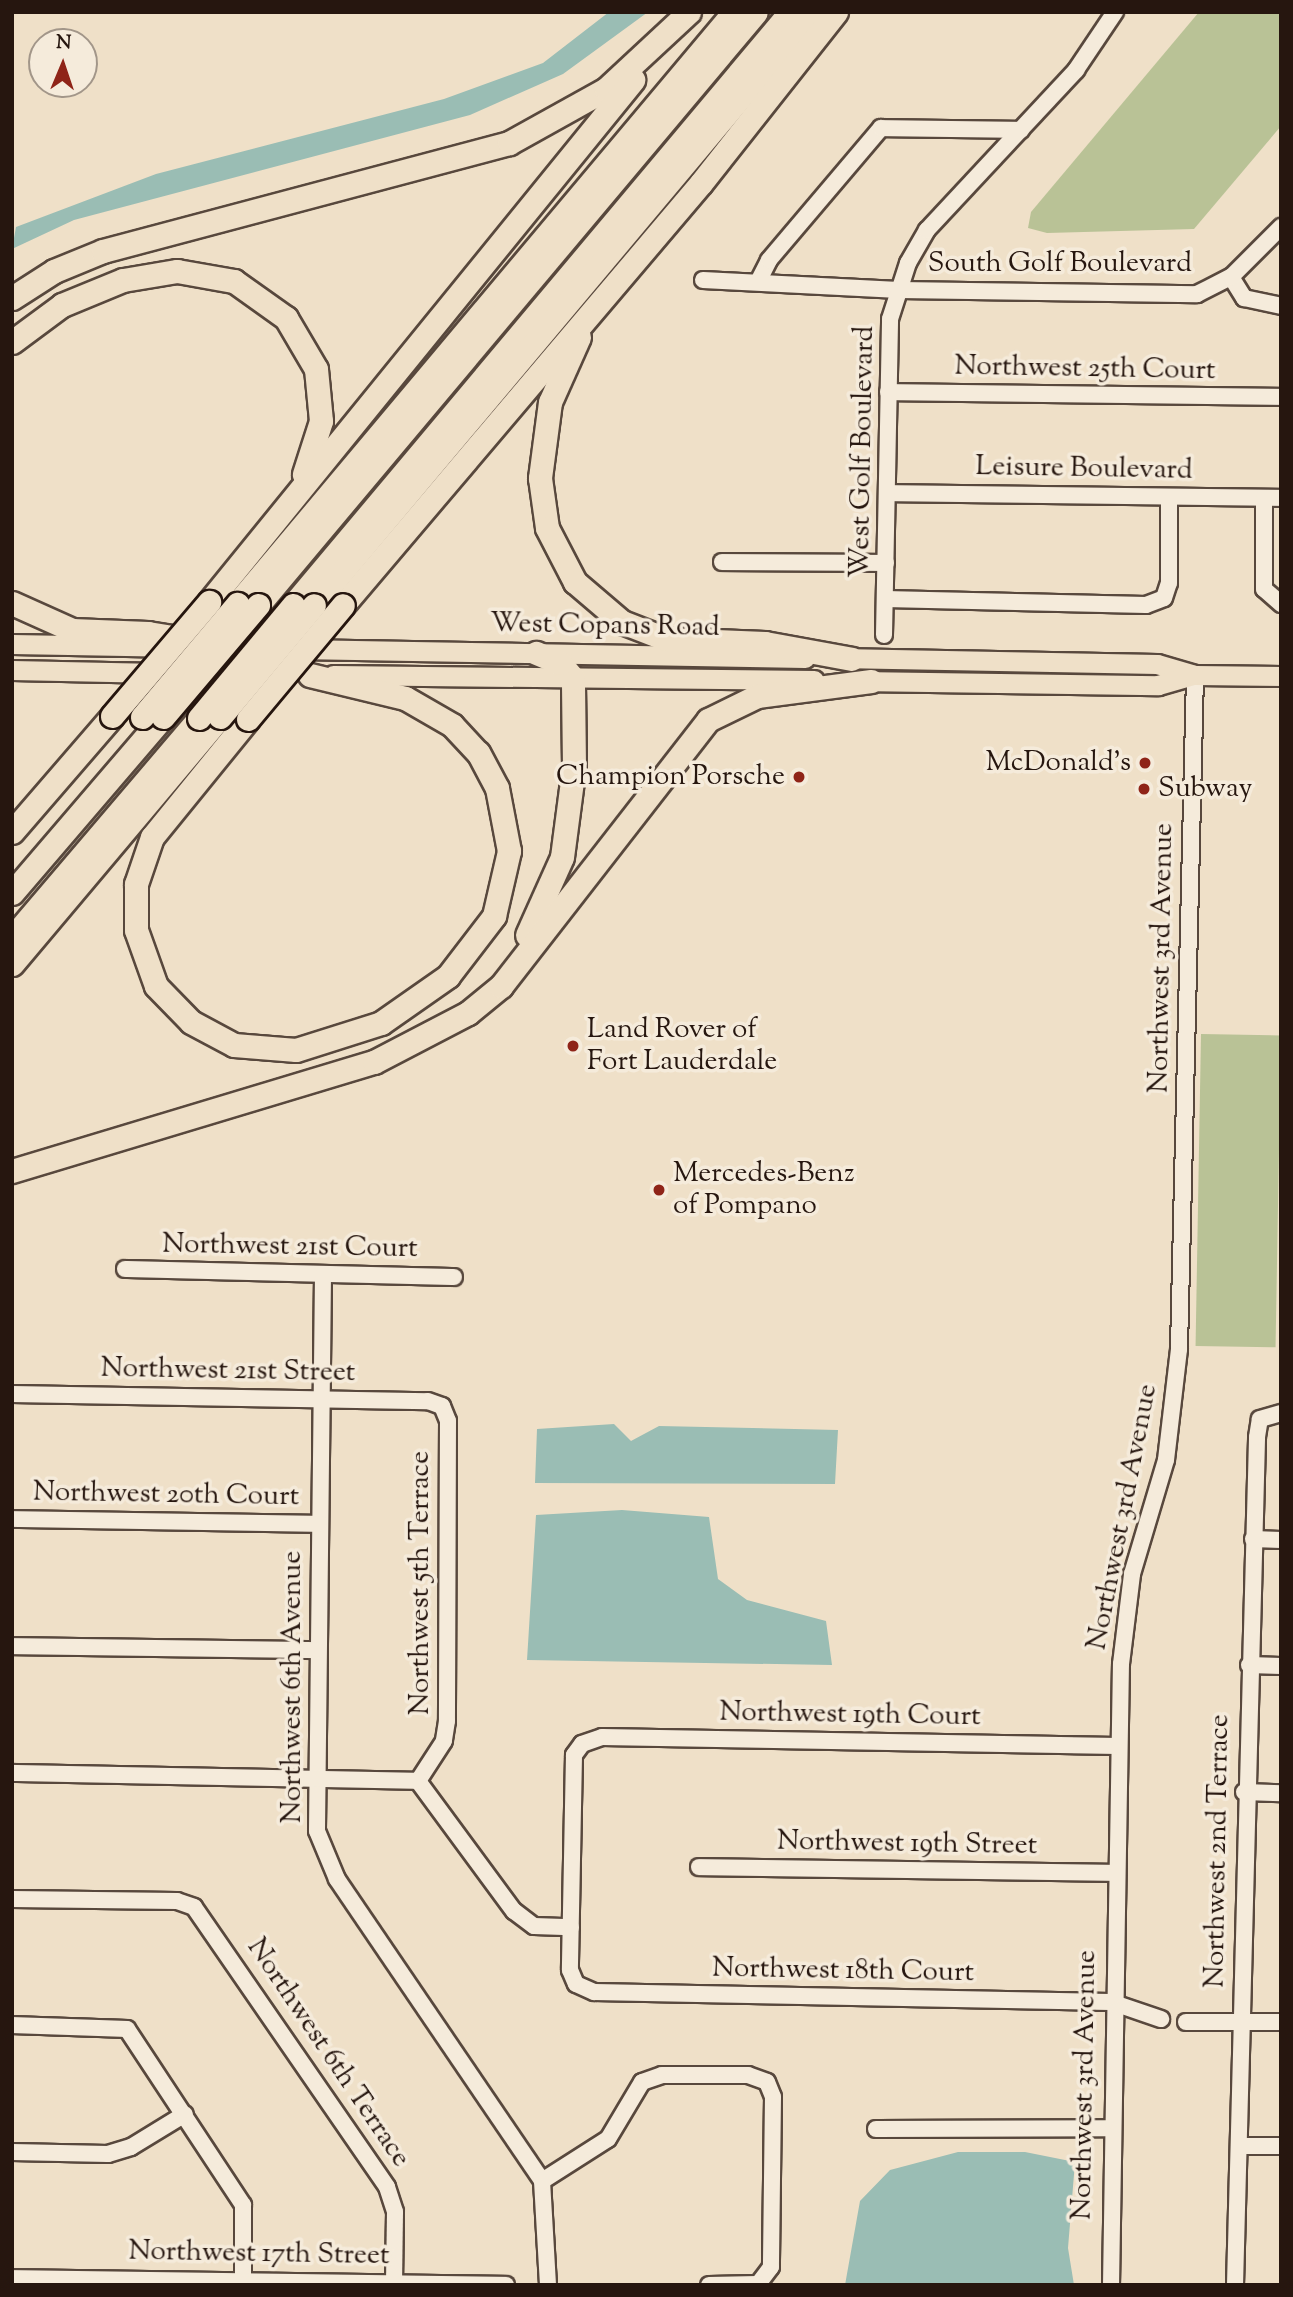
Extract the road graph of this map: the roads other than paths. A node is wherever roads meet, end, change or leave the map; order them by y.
1 (734, 12) edge
2 (756, 12) edge
3 (790, 12) edge
4 (812, 12) edge
5 (836, 12) edge
6 (1115, 12) edge
7 (683, 19) edge
8 (1021, 130) junction
9 (1281, 227) edge
10 (644, 250) junction
11 (1231, 277) junction
12 (703, 280) dead end
13 (759, 281) junction
14 (899, 290) junction
15 (12, 298) edge
16 (1281, 306) edge
17 (12, 342) edge
18 (888, 392) junction
19 (1281, 397) edge
20 (887, 493) junction
21 (1169, 497) junction
22 (1264, 498) junction
23 (1281, 498) edge
24 (271, 526) junction
25 (722, 562) dead end
26 (886, 563) junction
27 (885, 600) junction
28 (1276, 602) edge
29 (12, 603) edge
30 (247, 605) junction
31 (304, 605) junction
32 (884, 635) dead end
33 (12, 645) edge
34 (241, 648) junction
35 (536, 653) junction
36 (852, 659) junction
37 (12, 670) edge
38 (310, 675) junction
39 (1195, 675) junction
40 (1281, 676) edge
41 (573, 678) junction
42 (871, 681) junction
43 (152, 717) junction
44 (209, 717) junction
45 (12, 832) edge
46 (12, 873) edge
47 (12, 894) edge
48 (12, 938) edge
49 (12, 964) edge
50 (430, 1034) junction
51 (12, 1171) edge
52 (125, 1269) dead end
53 (323, 1275) junction
54 (454, 1277) dead end
55 (12, 1394) edge
56 (320, 1399) junction
57 (442, 1406) joint
58 (1281, 1413) edge
59 (12, 1519) edge
60 (319, 1524) junction
61 (1253, 1539) junction
62 (1281, 1540) edge
63 (12, 1646) edge
64 (317, 1650) junction
65 (1249, 1665) junction
66 (1281, 1665) edge
67 (1118, 1746) junction
68 (12, 1773) edge
69 (316, 1777) junction
70 (418, 1780) junction
71 (1244, 1792) junction
72 (1281, 1793) edge
73 (699, 1867) dead end
74 (1115, 1873) junction
75 (12, 1899) edge
76 (571, 1927) junction
77 (1111, 2002) junction
78 (1161, 2019) dead end
79 (1186, 2022) dead end
80 (1240, 2022) junction
81 (1281, 2022) edge
82 (12, 2025) edge
83 (185, 2114) junction
84 (1110, 2128) junction
85 (876, 2129) dead end
86 (1239, 2146) junction
87 (1281, 2146) edge
88 (12, 2152) edge
89 (542, 2181) junction
90 (12, 2278) edge
91 (243, 2281) junction
92 (394, 2281) junction
93 (506, 2285) edge
94 (548, 2285) edge
95 (709, 2285) edge
96 (1111, 2285) edge
97 (1235, 2285) edge

1 - 30 highway
2 - 30 highway
3 - 31 highway
4 - 31 highway
5 - 10 highway
6 - 8 street, West Golf Boulevard
7 - 15 highway
7 - 24 highway
8 - 13 street
8 - 14 street, West Golf Boulevard
9 - 11 street, South Golf Boulevard
10 - 36 highway
10 - 38 highway, bridge
11 - 14 street, South Golf Boulevard
11 - 16 street
12 - 13 street, South Golf Boulevard
13 - 14 street, South Golf Boulevard
14 - 18 street, West Golf Boulevard
17 - 24 highway
18 - 19 street, Northwest 25th Court
18 - 20 street, West Golf Boulevard
20 - 21 street, Leisure Boulevard
20 - 26 street, West Golf Boulevard
21 - 22 street, Leisure Boulevard
21 - 27 street
22 - 23 street, Leisure Boulevard
22 - 28 street
24 - 45 highway, bridge
25 - 26 street
26 - 27 street, West Golf Boulevard
27 - 32 street, West Golf Boulevard
29 - 34 highway
30 - 43 highway, bridge
31 - 44 highway, bridge
33 - 34 main road, West Copans Road
34 - 35 main road, West Copans Road
35 - 36 main road, West Copans Road
35 - 41 highway
36 - 39 main road, West Copans Road
37 - 38 main road, West Copans Road
38 - 41 main road, West Copans Road
39 - 40 main road, West Copans Road
39 - 42 main road, West Copans Road
39 - 67 street, Northwest 3rd Avenue
41 - 42 main road, West Copans Road
41 - 50 highway
42 - 50 highway
43 - 46 highway
43 - 47 highway
44 - 48 highway
44 - 49 highway
50 - 51 highway
52 - 53 street, Northwest 21st Court
53 - 54 street, Northwest 21st Court
53 - 56 street, Northwest 6th Avenue
55 - 56 street, Northwest 21st Street
56 - 57 street, Northwest 21st Street
56 - 60 street, Northwest 6th Avenue
57 - 70 street, Northwest 5th Terrace
58 - 61 street, Northwest 2nd Terrace
59 - 60 street, Northwest 20th Court
60 - 64 street, Northwest 6th Avenue
61 - 62 street
61 - 65 street, Northwest 2nd Terrace
63 - 64 street
64 - 69 street, Northwest 6th Avenue
65 - 66 street
65 - 71 street, Northwest 2nd Terrace
67 - 74 street, Northwest 3rd Avenue
67 - 76 street, Northwest 19th Court
68 - 69 street
69 - 70 street
69 - 89 street, Northwest 6th Avenue
70 - 76 street
71 - 72 street
71 - 80 street, Northwest 2nd Terrace
73 - 74 street, Northwest 19th Street
74 - 77 street, Northwest 3rd Avenue
75 - 92 street, Northwest 6th Terrace
76 - 77 street, Northwest 18th Court
77 - 78 street, Northwest 18th Court
77 - 84 street, Northwest 3rd Avenue
79 - 80 street
80 - 81 street
80 - 86 street, Northwest 2nd Terrace
82 - 83 street
83 - 88 street
83 - 91 street
84 - 85 street
84 - 96 street, Northwest 3rd Avenue
86 - 87 street
86 - 97 street, Northwest 2nd Terrace
89 - 94 street
89 - 95 street
90 - 91 street, Northwest 17th Street
91 - 92 street, Northwest 17th Street
92 - 93 street, Northwest 17th Street

